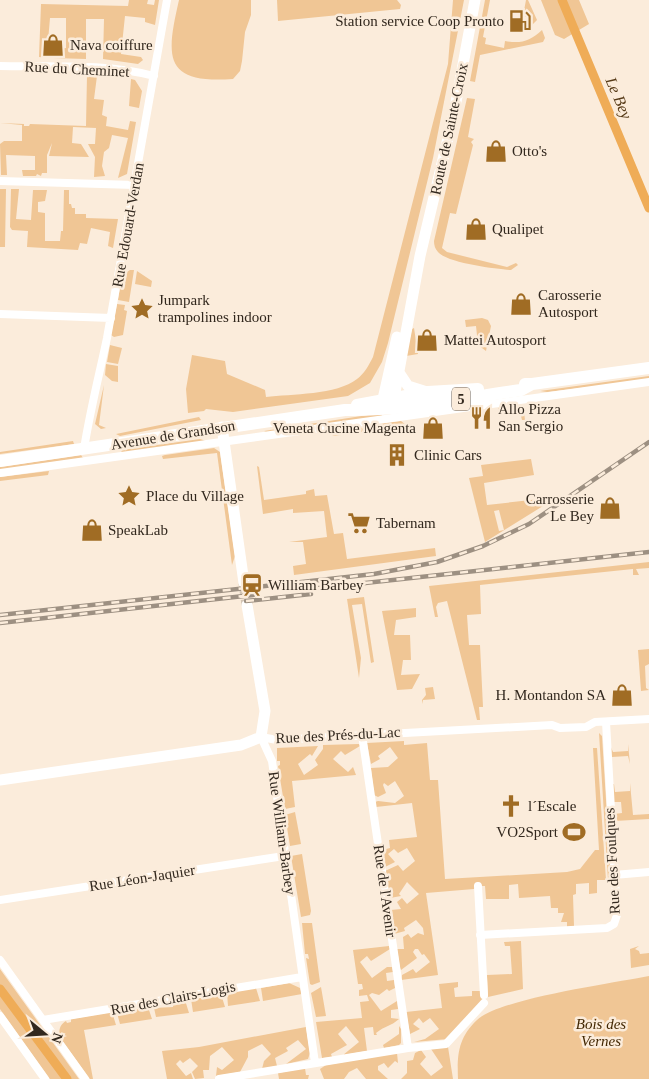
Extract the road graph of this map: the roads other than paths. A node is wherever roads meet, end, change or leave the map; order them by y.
1 (167, 0) edge
2 (475, 0) edge
3 (0, 66) edge
4 (154, 76) junction
5 (0, 181) edge
6 (135, 185) junction
7 (420, 256) junction
8 (0, 314) edge
9 (110, 318) junction
10 (649, 368) edge
11 (398, 371) junction
12 (649, 382) edge
13 (532, 384) junction
14 (428, 392) junction
15 (389, 402) junction
16 (222, 427) junction
17 (224, 442) junction
18 (84, 449) junction
19 (0, 461) edge
20 (0, 473) edge
21 (244, 583) tunnel mouth
22 (247, 605) tunnel mouth
23 (649, 719) edge
24 (606, 722) junction
25 (362, 735) junction
26 (261, 737) junction
27 (0, 780) edge
28 (284, 856) junction
29 (649, 872) edge
30 (614, 875) junction
31 (478, 886) dead end
32 (0, 900) edge
33 (480, 935) junction
34 (0, 960) edge
35 (302, 977) junction
36 (0, 1016) edge
37 (43, 1020) junction
38 (3, 1025) edge
39 (408, 1048) junction
40 (315, 1063) junction
41 (45, 1079) edge
42 (85, 1079) edge
43 (219, 1079) edge

1 - 4 street, Rue Edouard-Verdan
2 - 7 main road, Route de Sainte-Croix
3 - 4 street, Rue du Cheminet
4 - 6 street, Rue Edouard-Verdan
5 - 6 street
6 - 9 street, Rue Edouard-Verdan
7 - 11 main road, Route de Sainte-Croix
7 - 15 main road, Route de Sainte-Croix
8 - 9 street
9 - 18 street, Rue Edouard-Verdan
10 - 13 main road, Avenue de Grandson / 5
11 - 14 main road, 5
11 - 15 main road, Route de Sainte-Croix
12 - 17 street
13 - 14 main road, Avenue de Grandson / 5
13 - 15 main road, Avenue de Grandson / 5
14 - 15 main road, Avenue de Grandson / 5
15 - 16 main road, Avenue de Grandson / 5
16 - 17 main road
16 - 18 main road, Avenue de Grandson / 5
17 - 20 street
17 - 21 main road
18 - 19 main road, Avenue de Grandson / 5
22 - 26 main road
23 - 24 street, Rue des Prés-du-Lac
24 - 25 street, Rue des Prés-du-Lac
24 - 30 street, Rue des Foulques
25 - 26 street, Rue des Prés-du-Lac
25 - 39 street, Rue de l'Avenir
26 - 27 main road, Rue des Prés-du-Lac
26 - 28 street, Rue William-Barbey
28 - 32 street, Rue Léon-Jaquier
28 - 35 street, Rue William-Barbey
29 - 30 street
30 - 33 street, Rue des Foulques
31 - 33 street
33 - 39 street
34 - 37 street
35 - 37 street, Rue des Clairs-Logis
35 - 40 street, Rue William-Barbey
36 - 38 street
37 - 42 street
38 - 41 street
39 - 40 street
40 - 43 street

